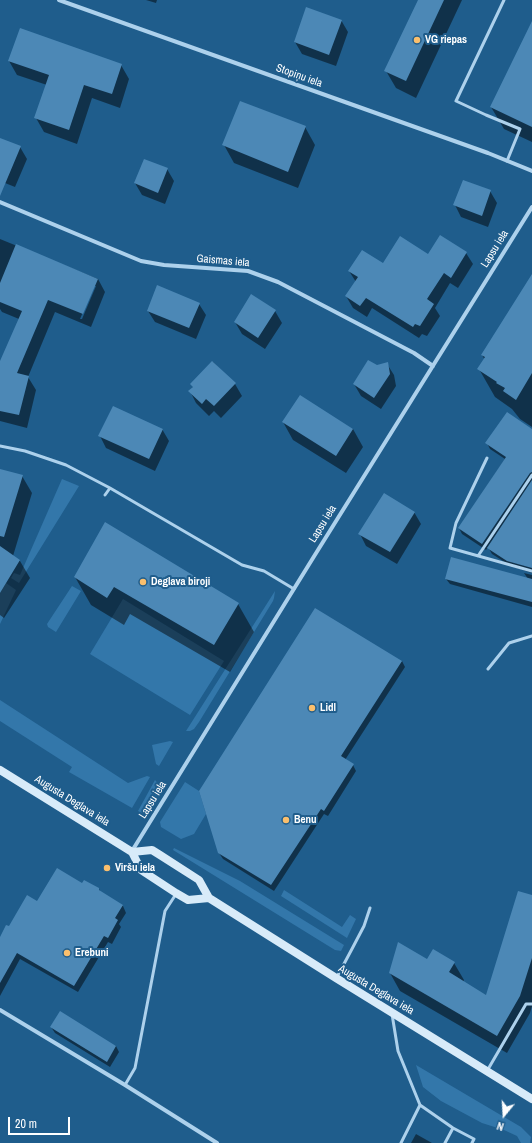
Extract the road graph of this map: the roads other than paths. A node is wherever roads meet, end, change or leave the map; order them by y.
1 (59, 0) edge
2 (504, 0) edge
3 (507, 161) junction
4 (532, 172) edge
5 (0, 202) edge
6 (532, 207) edge
7 (433, 366) junction
8 (0, 446) edge
9 (487, 458) dead end
10 (532, 475) edge
11 (110, 488) junction
12 (105, 495) dead end
13 (478, 556) junction
14 (532, 571) edge
15 (294, 589) junction
16 (532, 636) edge
17 (488, 669) dead end
18 (0, 770) edge
19 (132, 852) junction
20 (176, 893) junction
21 (209, 898) junction
22 (370, 908) dead end
23 (336, 978) junction
24 (532, 1004) edge
25 (0, 1010) edge
26 (392, 1012) junction
27 (487, 1071) junction
28 (125, 1085) junction
29 (532, 1099) edge
30 (420, 1105) junction
31 (453, 1128) junction
32 (217, 1143) edge
33 (401, 1143) edge
34 (445, 1143) edge
35 (472, 1143) edge

1 - 3 street, Stopiņu iela
2 - 3 lane
3 - 4 street, Stopiņu iela
5 - 7 street, Gaismas iela
6 - 7 street, Lapsu iela
7 - 15 street, Lapsu iela
8 - 11 lane
9 - 13 lane
10 - 13 lane
11 - 12 lane
11 - 15 lane
13 - 14 lane
15 - 19 street, Lapsu iela
16 - 17 lane
18 - 19 main road, Augusta Deglava iela
19 - 20 main road
19 - 21 main road, Augusta Deglava iela
20 - 21 main road
20 - 28 lane
21 - 23 main road, Augusta Deglava iela
22 - 23 lane
23 - 26 main road, Augusta Deglava iela
24 - 27 lane
25 - 28 street
26 - 27 main road, Augusta Deglava iela
26 - 30 lane
27 - 29 main road, Augusta Deglava iela
28 - 32 street
30 - 31 lane
30 - 33 lane
31 - 34 lane
31 - 35 lane

